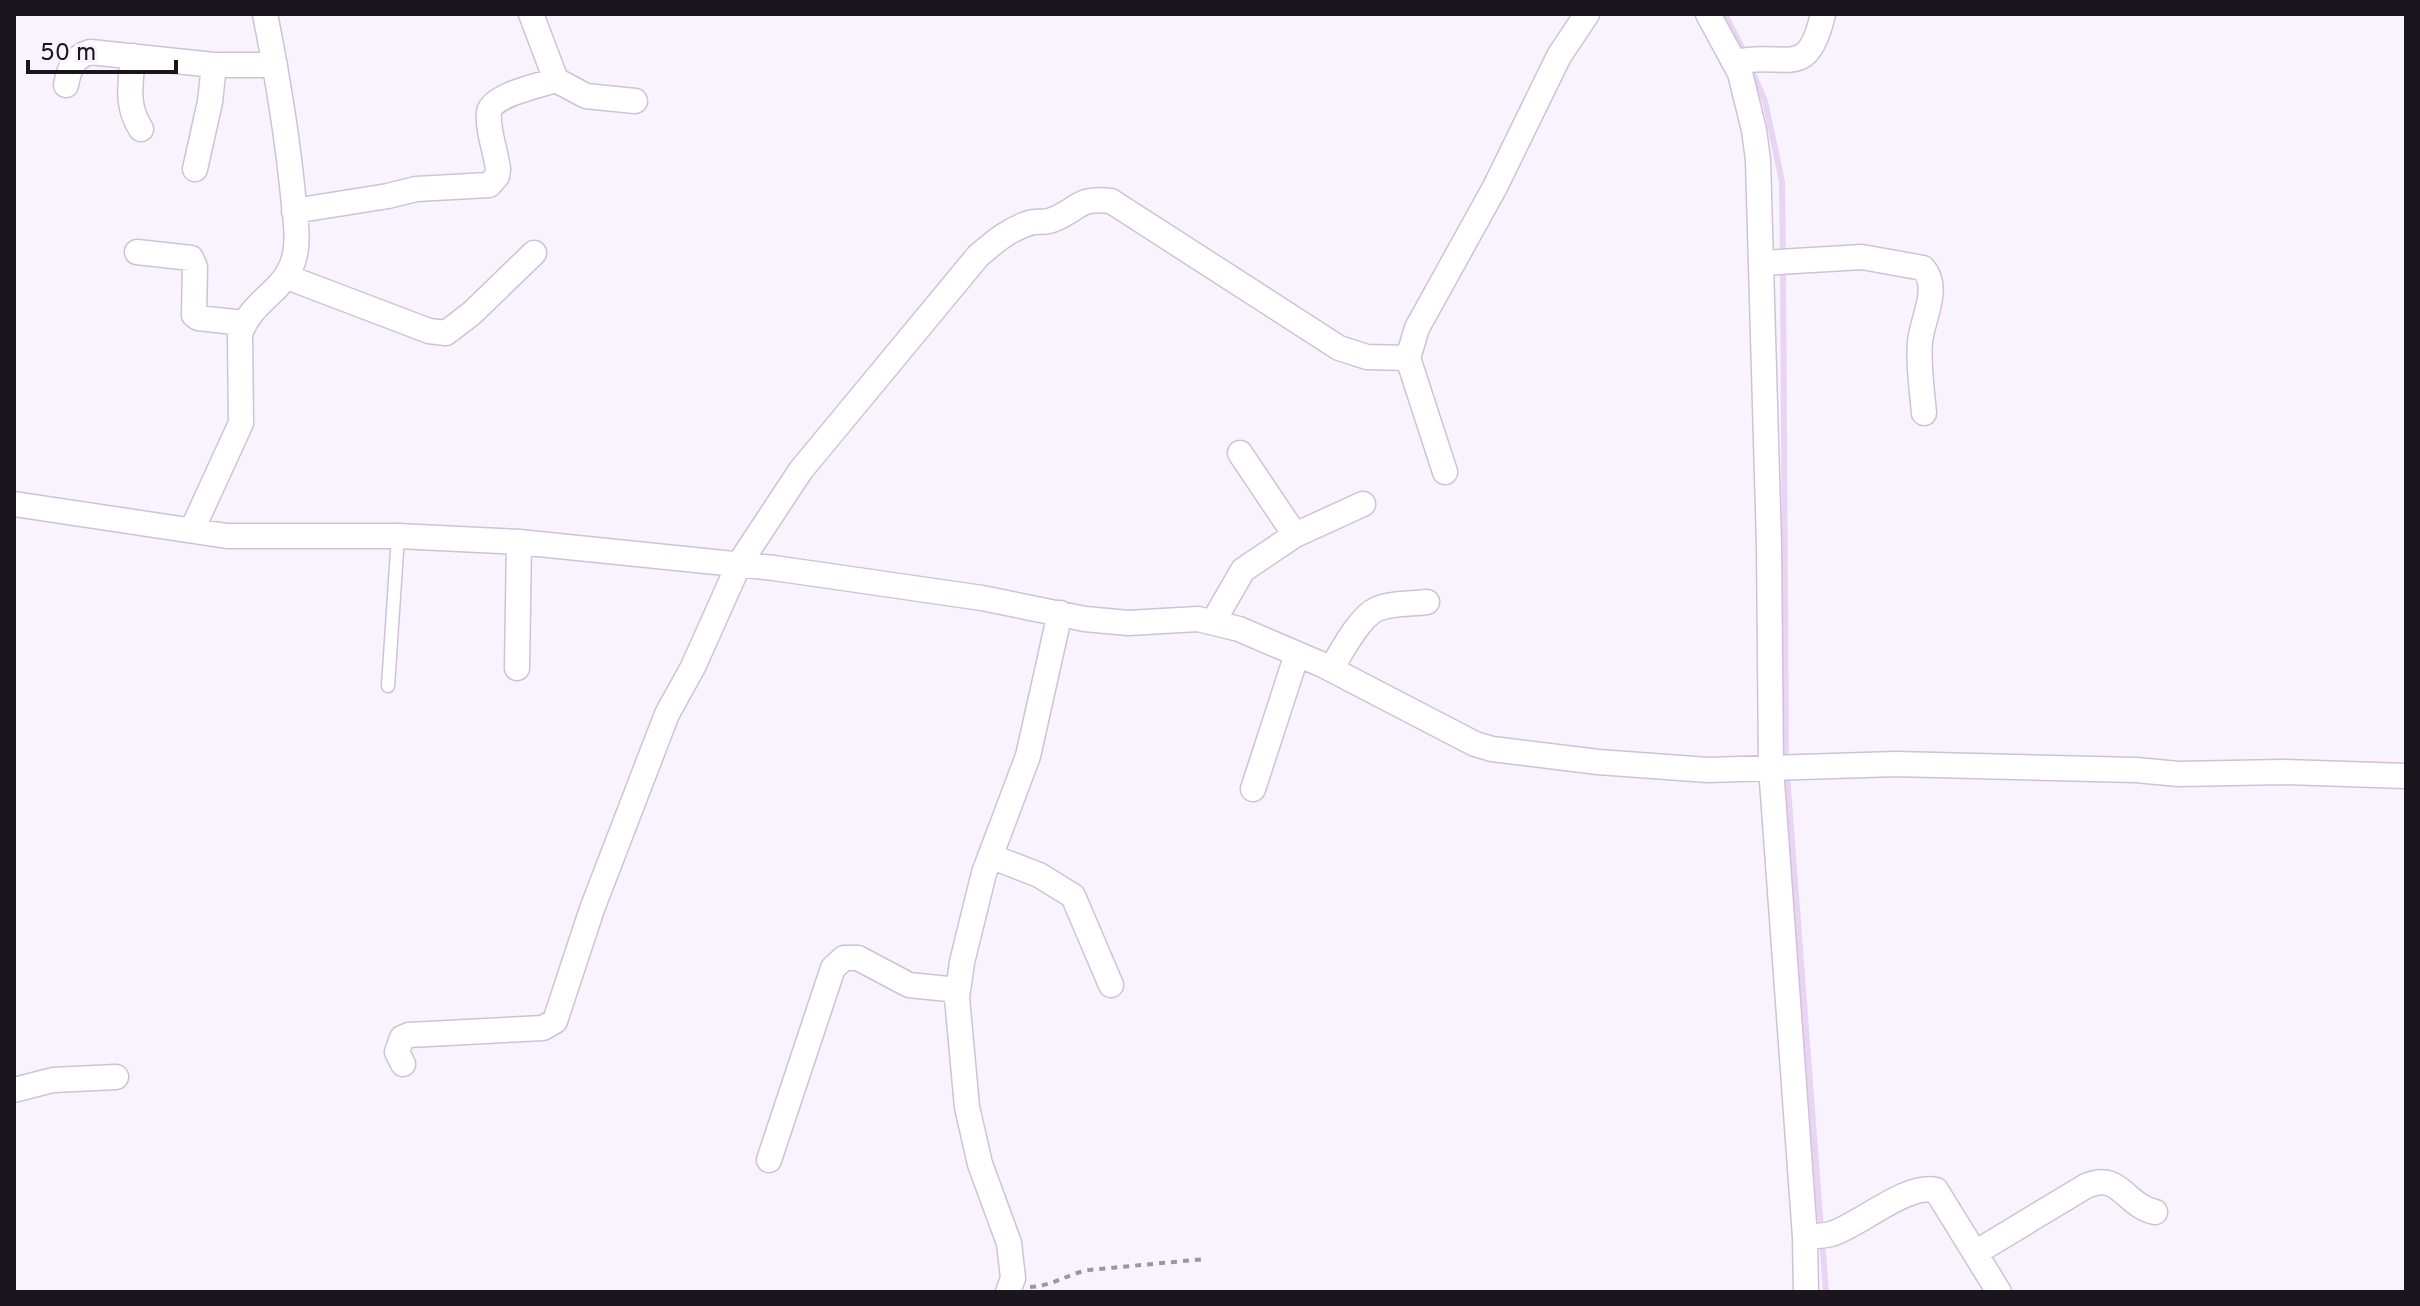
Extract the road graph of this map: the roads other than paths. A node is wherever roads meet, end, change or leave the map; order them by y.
1 (265, 14) edge
2 (531, 14) edge
3 (1587, 14) edge
4 (1708, 14) edge
5 (1823, 14) edge
6 (133, 56) junction
7 (1747, 60) junction
8 (214, 65) junction
9 (275, 65) junction
10 (556, 80) junction
11 (66, 85) dead end
12 (635, 101) dead end
13 (141, 129) dead end
14 (195, 169) dead end
15 (294, 211) junction
16 (137, 252) dead end
17 (534, 253) dead end
18 (1772, 262) junction
19 (287, 277) junction
20 (244, 323) junction
21 (1408, 358) junction
22 (1924, 413) dead end
23 (1240, 453) dead end
24 (1445, 472) dead end
25 (14, 504) edge
26 (1363, 504) dead end
27 (192, 530) junction
28 (1295, 535) junction
29 (398, 536) junction
30 (519, 542) junction
31 (739, 564) junction
32 (1427, 602) dead end
33 (1060, 613) junction
34 (1213, 622) junction
35 (1297, 654) junction
36 (517, 668) dead end
37 (1331, 669) junction
38 (388, 686) dead end
39 (1785, 767) junction
40 (2406, 776) edge
41 (1253, 789) dead end
42 (990, 856) junction
43 (1111, 985) dead end
44 (958, 990) junction
45 (403, 1064) dead end
46 (116, 1077) dead end
47 (14, 1090) edge
48 (769, 1160) dead end
49 (2155, 1212) dead end
50 (1805, 1237) junction
51 (1975, 1253) junction
52 (1010, 1289) edge
53 (1806, 1292) edge
54 (1999, 1292) edge

1 - 9 street
2 - 10 street
3 - 21 street
4 - 7 street
5 - 7 street
6 - 8 street
6 - 11 street
6 - 13 street
7 - 18 street
8 - 9 street
8 - 14 street
9 - 15 street
10 - 12 street
10 - 15 street
15 - 19 street
16 - 20 street
17 - 19 street
18 - 22 street
18 - 39 street
19 - 20 street
20 - 27 street
21 - 24 street
21 - 31 street
23 - 28 street
25 - 27 street
26 - 28 street
27 - 29 street
28 - 34 street
29 - 30 street
29 - 38 lane
30 - 31 street
30 - 36 street
31 - 33 street
31 - 45 street
32 - 37 street
33 - 34 street
33 - 42 street
34 - 35 street
35 - 37 street
35 - 41 street
37 - 39 street
39 - 40 street
39 - 50 street
42 - 43 street
42 - 44 street
44 - 48 street
44 - 52 street
46 - 47 street
49 - 51 street
50 - 51 street
50 - 53 street
51 - 54 street

